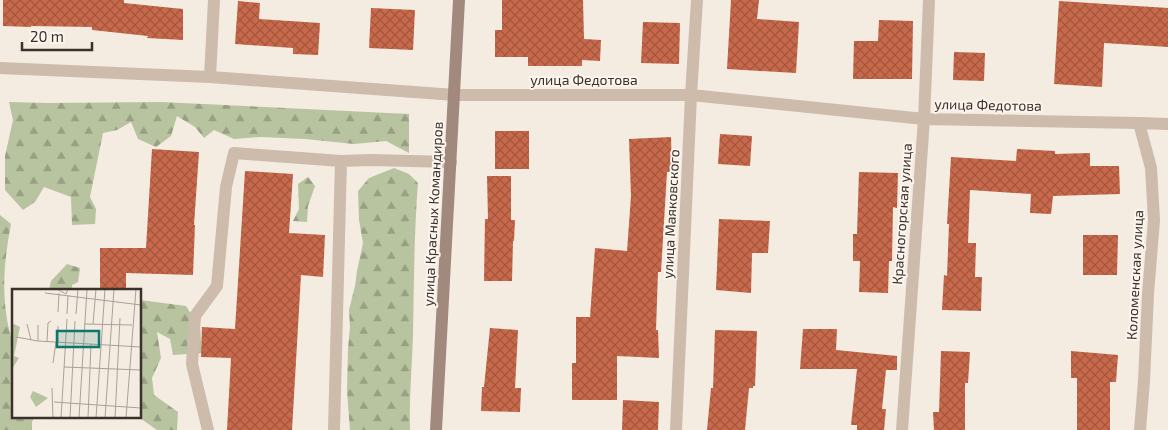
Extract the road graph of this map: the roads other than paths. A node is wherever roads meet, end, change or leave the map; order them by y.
1 (214, 0) edge
2 (460, 0) edge
3 (697, 0) edge
4 (929, 0) edge
5 (0, 68) edge
6 (210, 77) junction
7 (455, 95) junction
8 (691, 96) junction
9 (924, 119) junction
10 (1138, 122) junction
11 (1168, 124) edge
12 (341, 161) junction
13 (451, 162) junction
14 (208, 430) edge
15 (334, 430) edge
16 (436, 430) edge
17 (676, 430) edge
18 (902, 430) edge
19 (1140, 430) edge

1 - 6 street
2 - 7 street, улица Красных Командиров
3 - 8 street, улица Маяковского
4 - 9 street, Красногорская улица
5 - 6 street, улица Федотова
6 - 7 street, улица Федотова
7 - 8 street, улица Федотова
7 - 13 street, улица Красных Командиров
8 - 9 street, улица Федотова
8 - 17 street, улица Маяковского
9 - 10 street, улица Федотова
9 - 18 street, Красногорская улица
10 - 11 street, улица Федотова
10 - 19 street, Коломенская улица
12 - 13 street
12 - 14 street
12 - 15 street
13 - 16 street, улица Красных Командиров

